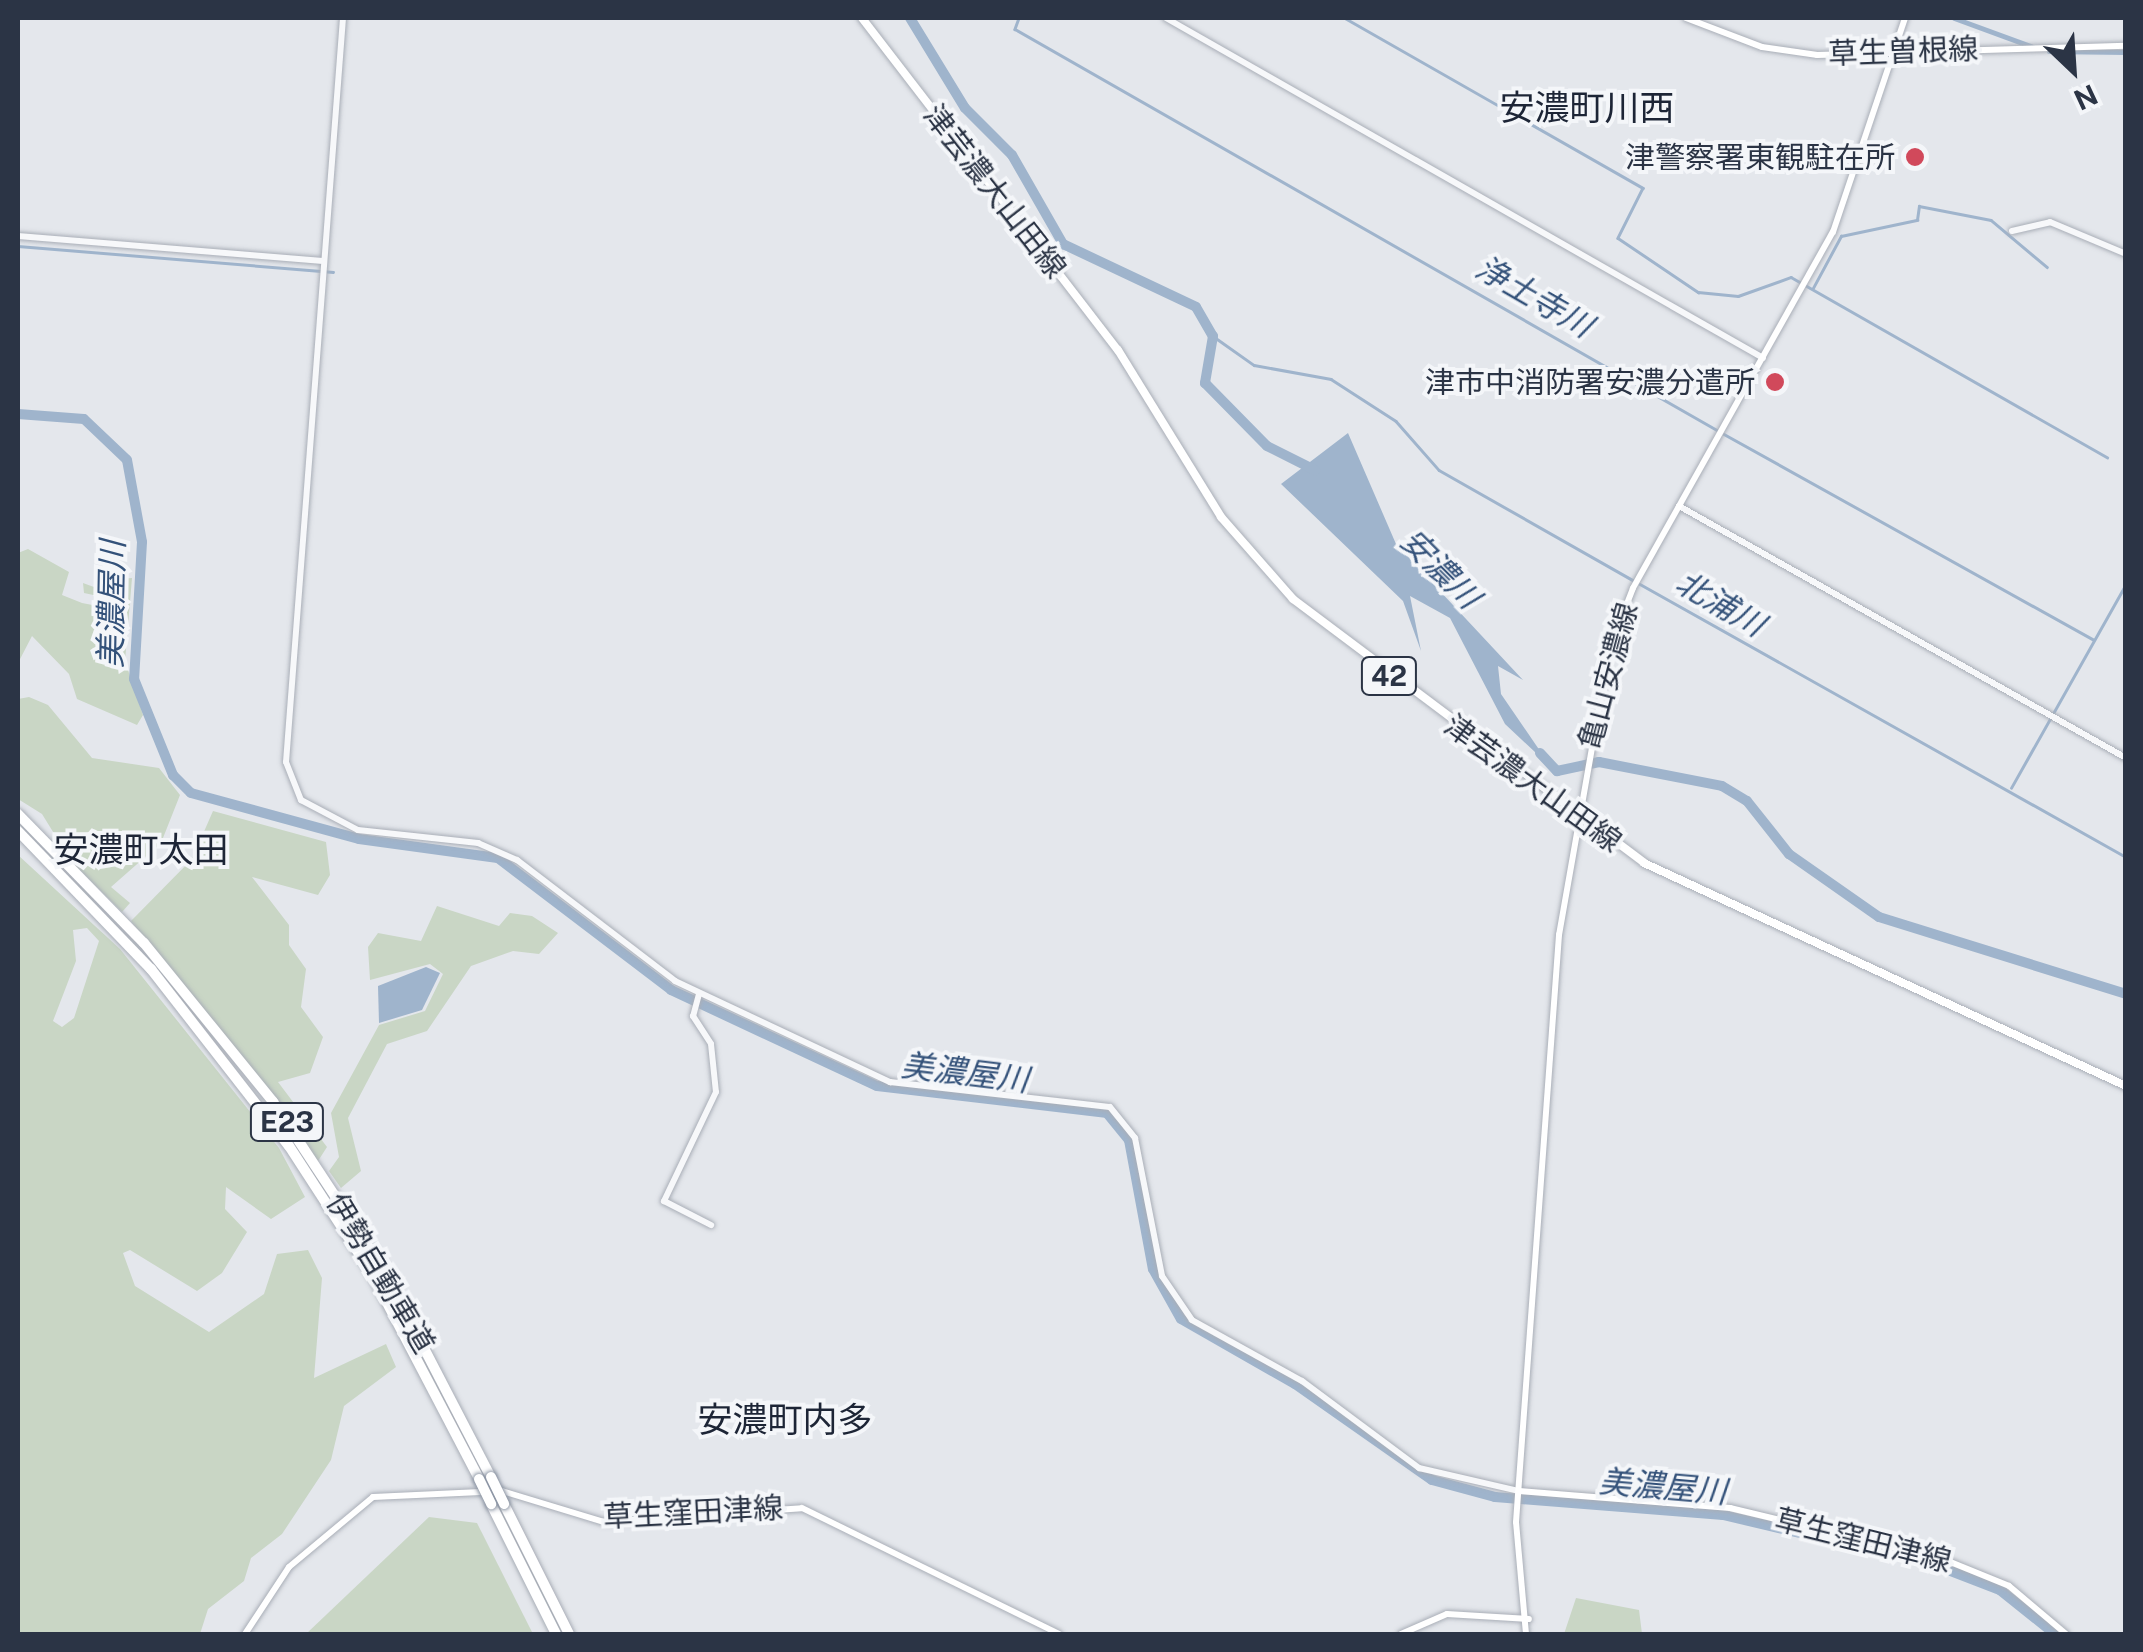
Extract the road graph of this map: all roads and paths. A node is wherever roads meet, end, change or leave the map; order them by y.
1 (343, 18) edge
2 (862, 18) edge
3 (1166, 18) edge
4 (1686, 18) edge
5 (1905, 18) edge
6 (2126, 46) edge
7 (1895, 55) junction
8 (2012, 231) dead end
9 (18, 236) edge
10 (2126, 254) edge
11 (323, 261) junction
12 (1763, 358) junction
13 (1679, 506) junction
14 (2126, 758) edge
15 (18, 814) edge
16 (1574, 815) junction
17 (18, 831) edge
18 (699, 996) junction
19 (2126, 1086) edge
20 (711, 1225) dead end
21 (485, 1478) junction
22 (1518, 1492) junction
23 (1528, 1620) junction
24 (245, 1634) edge
25 (556, 1634) edge
26 (569, 1634) edge
27 (1059, 1634) edge
28 (1400, 1634) edge
29 (1526, 1634) edge
30 (2066, 1634) edge

1 - 11 street
2 - 16 main road, 津芸濃大山田線 / 42
3 - 12 street
4 - 7 main road, 草生曽根線
5 - 7 main road, 亀山安濃線
6 - 7 main road, 草生曽根線
7 - 12 main road, 亀山安濃線
8 - 10 street
9 - 11 street
11 - 18 street
12 - 13 main road, 亀山安濃線
13 - 14 street
13 - 16 main road, 亀山安濃線
15 - 21 highway, 伊勢自動車道 / E23
16 - 19 main road, 津芸濃大山田線 / 42
16 - 22 main road, 亀山安濃線
17 - 21 highway, 伊勢自動車道 / E23
18 - 20 street
18 - 22 street
21 - 25 highway, 伊勢自動車道, bridge
21 - 26 highway, 伊勢自動車道, bridge
22 - 23 main road, 亀山安濃線
22 - 30 main road, 草生窪田津線
23 - 28 main road
23 - 29 main road, 亀山安濃線
24 - 27 main road, 草生窪田津線

